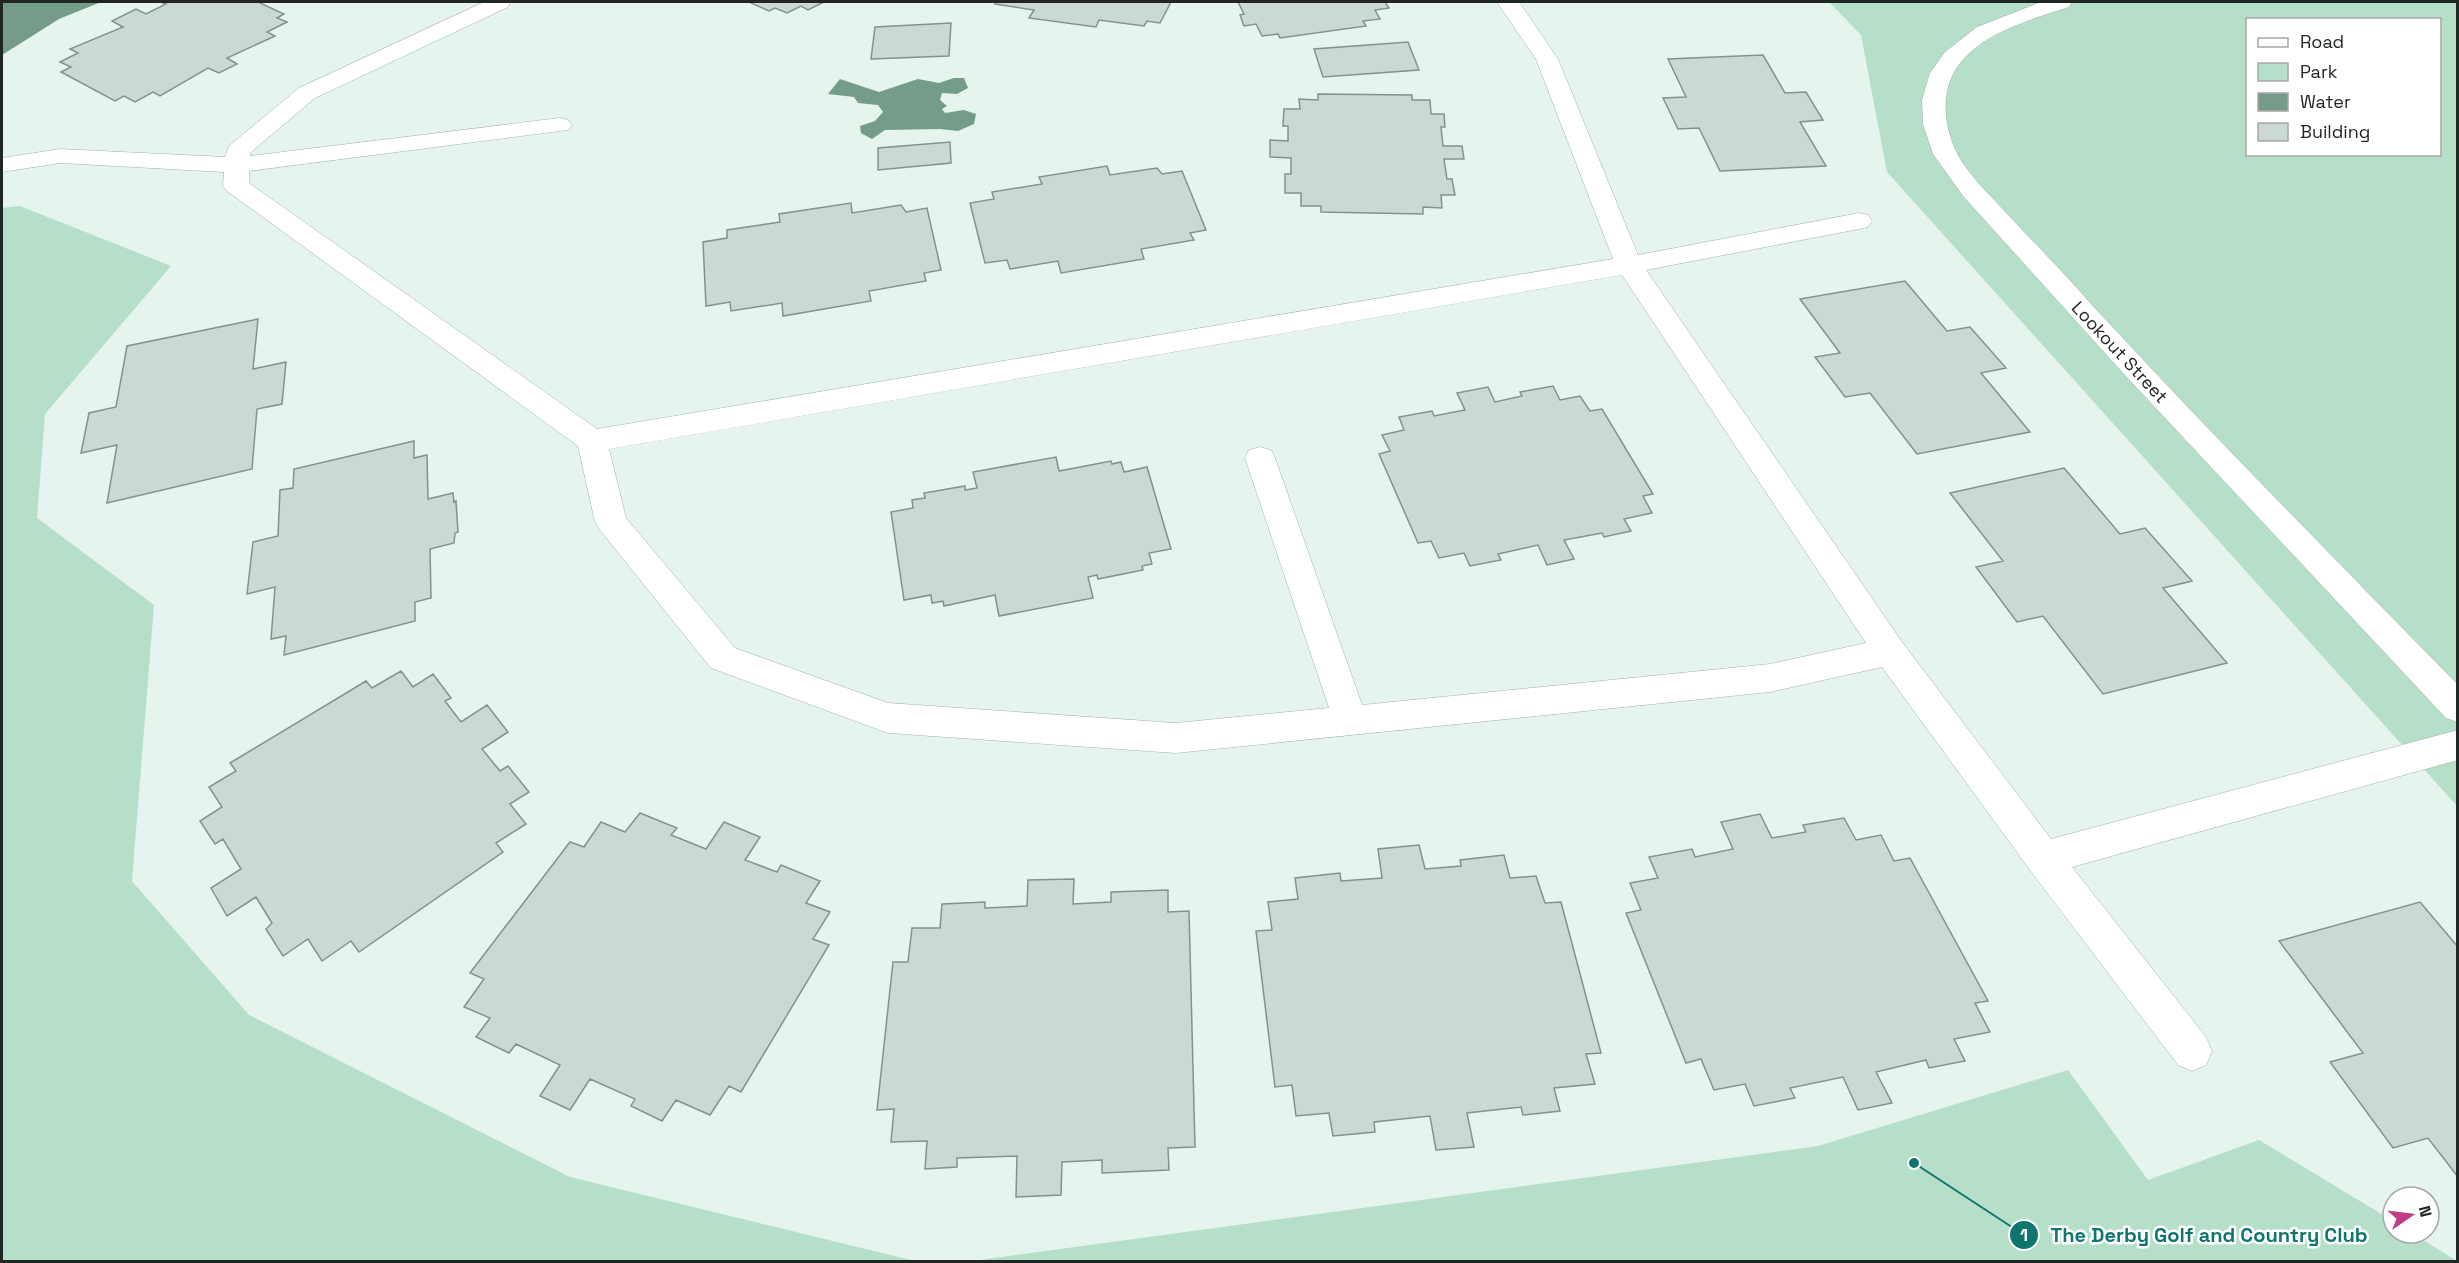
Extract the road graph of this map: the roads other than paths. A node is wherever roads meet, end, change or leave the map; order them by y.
1 (500, 2) edge
2 (1508, 2) edge
3 (2061, 2) edge
4 (560, 125) dead end
5 (2, 165) edge
6 (237, 165) junction
7 (1859, 221) dead end
8 (1629, 265) junction
9 (592, 441) junction
10 (1260, 458) dead end
11 (1890, 652) junction
12 (2457, 708) edge
13 (1350, 720) junction
14 (2457, 745) edge
15 (2043, 858) junction
16 (2192, 1051) dead end

1 - 6 street
2 - 8 street
3 - 12 street, Lookout Street
4 - 6 street
5 - 6 street
6 - 9 street
7 - 8 street
8 - 9 street
8 - 11 street
9 - 13 street
10 - 13 street
11 - 13 street
11 - 15 street
14 - 15 street
15 - 16 street

